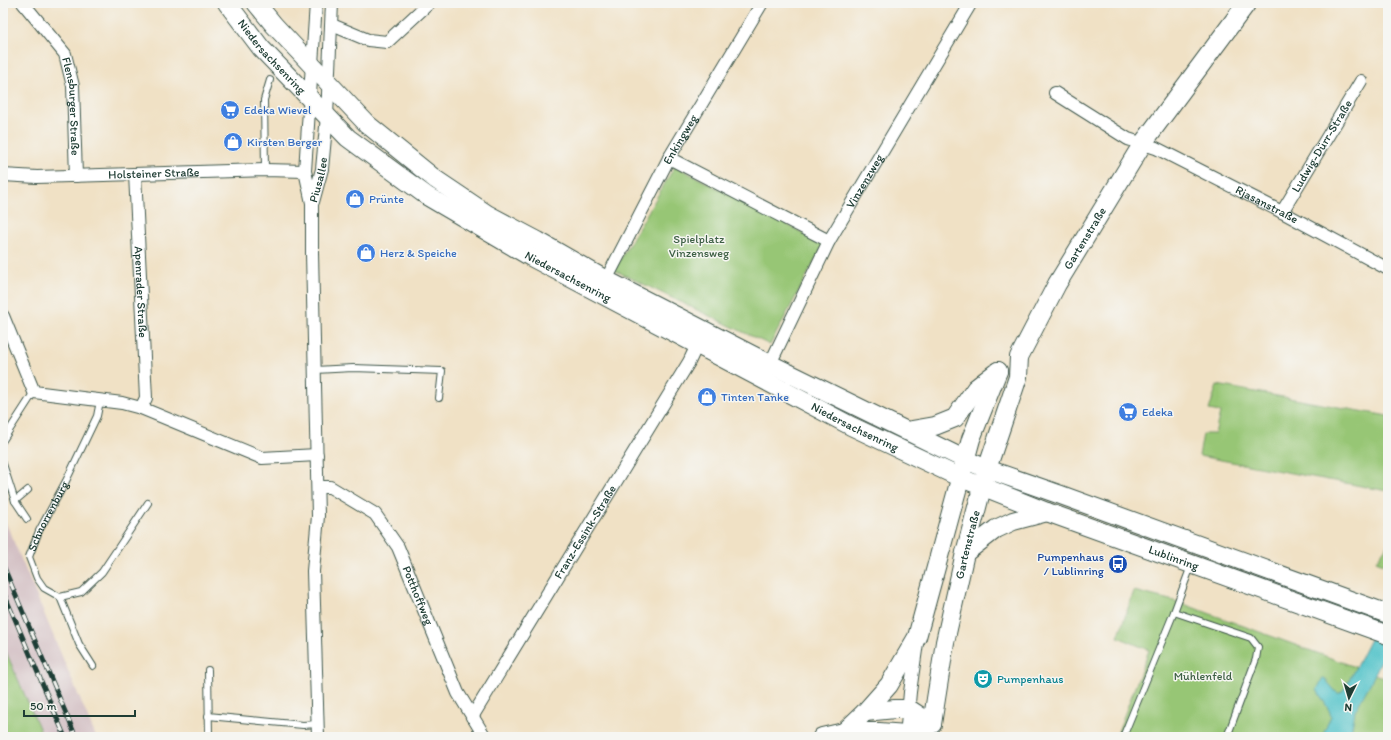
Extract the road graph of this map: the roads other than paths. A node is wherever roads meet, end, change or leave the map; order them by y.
1 (23, 3) edge
2 (227, 3) edge
3 (256, 3) edge
4 (316, 3) edge
5 (332, 3) edge
6 (429, 3) edge
7 (762, 3) edge
8 (971, 3) edge
9 (1247, 3) edge
10 (332, 25) junction
11 (311, 64) junction
12 (270, 80) dead end
13 (1361, 81) dead end
14 (329, 84) junction
15 (1055, 93) dead end
16 (308, 97) junction
17 (327, 116) junction
18 (1143, 143) junction
19 (669, 158) junction
20 (265, 170) junction
21 (304, 171) junction
22 (135, 174) junction
23 (3, 175) edge
24 (76, 176) junction
25 (312, 203) junction
26 (1282, 212) junction
27 (829, 241) junction
28 (1388, 269) edge
29 (606, 280) junction
30 (3, 316) edge
31 (697, 345) junction
32 (1019, 357) junction
33 (770, 364) junction
34 (315, 370) junction
35 (998, 371) junction
36 (34, 392) junction
37 (439, 398) dead end
38 (100, 401) junction
39 (141, 408) junction
40 (906, 431) junction
41 (3, 440) edge
42 (317, 455) junction
43 (966, 460) junction
44 (3, 464) edge
45 (987, 469) junction
46 (961, 478) junction
47 (318, 487) junction
48 (982, 487) junction
49 (28, 490) dead end
50 (16, 500) junction
51 (148, 503) dead end
52 (1047, 512) junction
53 (27, 519) dead end
54 (965, 553) junction
55 (1191, 564) junction
56 (60, 597) junction
57 (1174, 612) junction
58 (1388, 614) edge
59 (1388, 635) edge
60 (917, 637) junction
61 (93, 666) dead end
62 (208, 670) dead end
63 (909, 709) junction
64 (865, 712) junction
65 (208, 716) junction
66 (472, 718) junction
67 (317, 724) junction
68 (931, 730) edge
69 (844, 732) junction
70 (907, 736) edge
71 (209, 737) edge
72 (318, 737) edge
73 (485, 737) edge
74 (822, 737) edge
75 (1123, 737) edge
76 (1227, 737) edge

1 - 24 street, Flensburger Straße
2 - 16 main road, Niedersachsenring
3 - 11 main road, Niedersachsenring
4 - 11 street, Piusallee
5 - 10 street, Piusallee
6 - 10 street
7 - 19 street, Enkingweg
8 - 27 street, Vinzenzweg
9 - 18 main road, Gartenstraße
10 - 14 street, Piusallee
11 - 14 main road, Niedersachsenring
11 - 16 street, Piusallee
12 - 20 lane
13 - 26 street, Ludwig-Dürr-Straße
14 - 17 street, Piusallee
14 - 29 main road, Niedersachsenring
15 - 18 street
16 - 17 main road, Niedersachsenring
16 - 21 street, Piusallee
17 - 25 street, Piusallee
17 - 31 main road, Niedersachsenring
18 - 26 street, Rjasanstraße
18 - 32 main road, Gartenstraße
19 - 27 street
19 - 29 street, Enkingweg
20 - 21 street, Holsteiner Straße
20 - 22 street, Holsteiner Straße
21 - 25 street, Piusallee
22 - 24 street, Holsteiner Straße
22 - 39 street, Apenrader Straße
23 - 24 street, Holsteiner Straße
25 - 34 street
26 - 28 street, Rjasanstraße
27 - 33 street, Vinzenzweg
29 - 33 main road, Niedersachsenring
30 - 36 street
31 - 46 main road, Niedersachsenring
31 - 66 street, Franz-Essink-Straße
32 - 35 main road, Gartenstraße
32 - 45 main road, Gartenstraße
33 - 40 main road, Niedersachsenring
34 - 37 lane
34 - 42 street
35 - 40 main road
35 - 43 main road, Gartenstraße
36 - 38 street
36 - 41 lane
38 - 39 street
38 - 56 lane, Schnorrenburg
39 - 42 street
40 - 43 main road, Niedersachsenring
42 - 47 street
43 - 45 main road, Lublinring
43 - 46 main road, Gartenstraße
44 - 50 lane
45 - 48 main road, Gartenstraße
45 - 58 main road, Lublinring
46 - 48 main road, Lublinring
46 - 60 main road, Gartenstraße
47 - 66 street, Potthoffweg
47 - 67 street
48 - 52 main road, Lublinring
48 - 54 main road, Gartenstraße
49 - 50 lane
50 - 53 lane
51 - 56 lane
52 - 54 main road
52 - 55 main road, Lublinring
54 - 68 main road, Gartenstraße
55 - 57 lane
55 - 59 main road, Lublinring
56 - 61 lane
57 - 75 lane
57 - 76 lane
60 - 63 street, Gartenstraße
60 - 64 main road, Gartenstraße
62 - 65 lane
63 - 64 main road
63 - 68 main road
63 - 70 street, Gartenstraße
64 - 69 main road, Gartenstraße
65 - 67 lane
65 - 71 lane
66 - 73 street, Potthoffweg
67 - 72 street
68 - 70 main road
69 - 70 main road
69 - 74 main road

